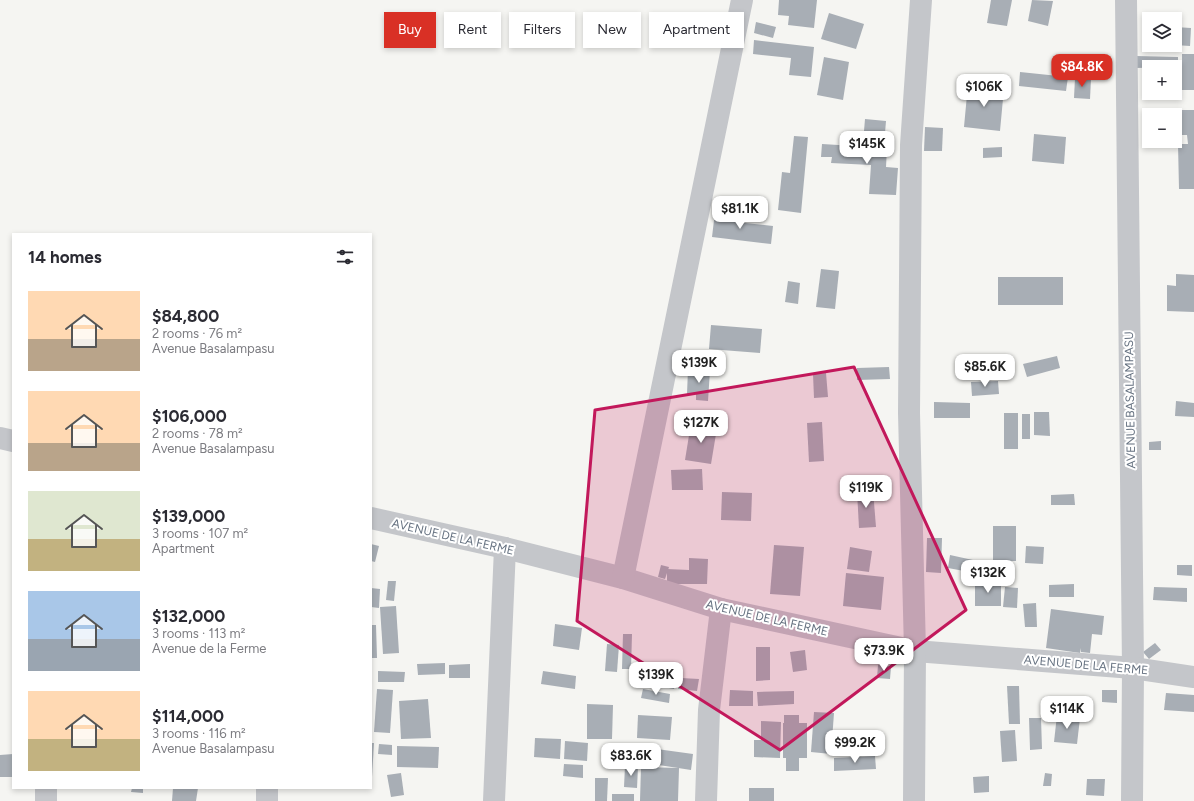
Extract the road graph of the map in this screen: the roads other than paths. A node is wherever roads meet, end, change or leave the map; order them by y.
1 (742, 0) edge
2 (921, 0) edge
3 (1126, 0) edge
4 (0, 438) edge
5 (12, 441) edge
6 (372, 518) edge
7 (505, 548) junction
8 (623, 578) junction
9 (721, 608) junction
10 (915, 651) junction
11 (1133, 668) junction
12 (1194, 677) edge
13 (46, 789) edge
14 (267, 789) edge
15 (46, 801) edge
16 (267, 801) edge
17 (494, 801) edge
18 (706, 801) edge
19 (914, 801) edge
20 (1132, 801) edge

1 - 8 street
2 - 10 street
3 - 11 street, AVENUE BASALAMPASU
4 - 5 street
6 - 7 street, AVENUE DE LA FERME
7 - 8 street, AVENUE DE LA FERME
7 - 17 street
8 - 9 street, AVENUE DE LA FERME
9 - 10 street, AVENUE DE LA FERME
9 - 18 street
10 - 11 street, AVENUE DE LA FERME
10 - 19 street
11 - 12 street, AVENUE DE LA FERME
11 - 20 street, AVENUE BASALAMPASU
13 - 15 street
14 - 16 street

